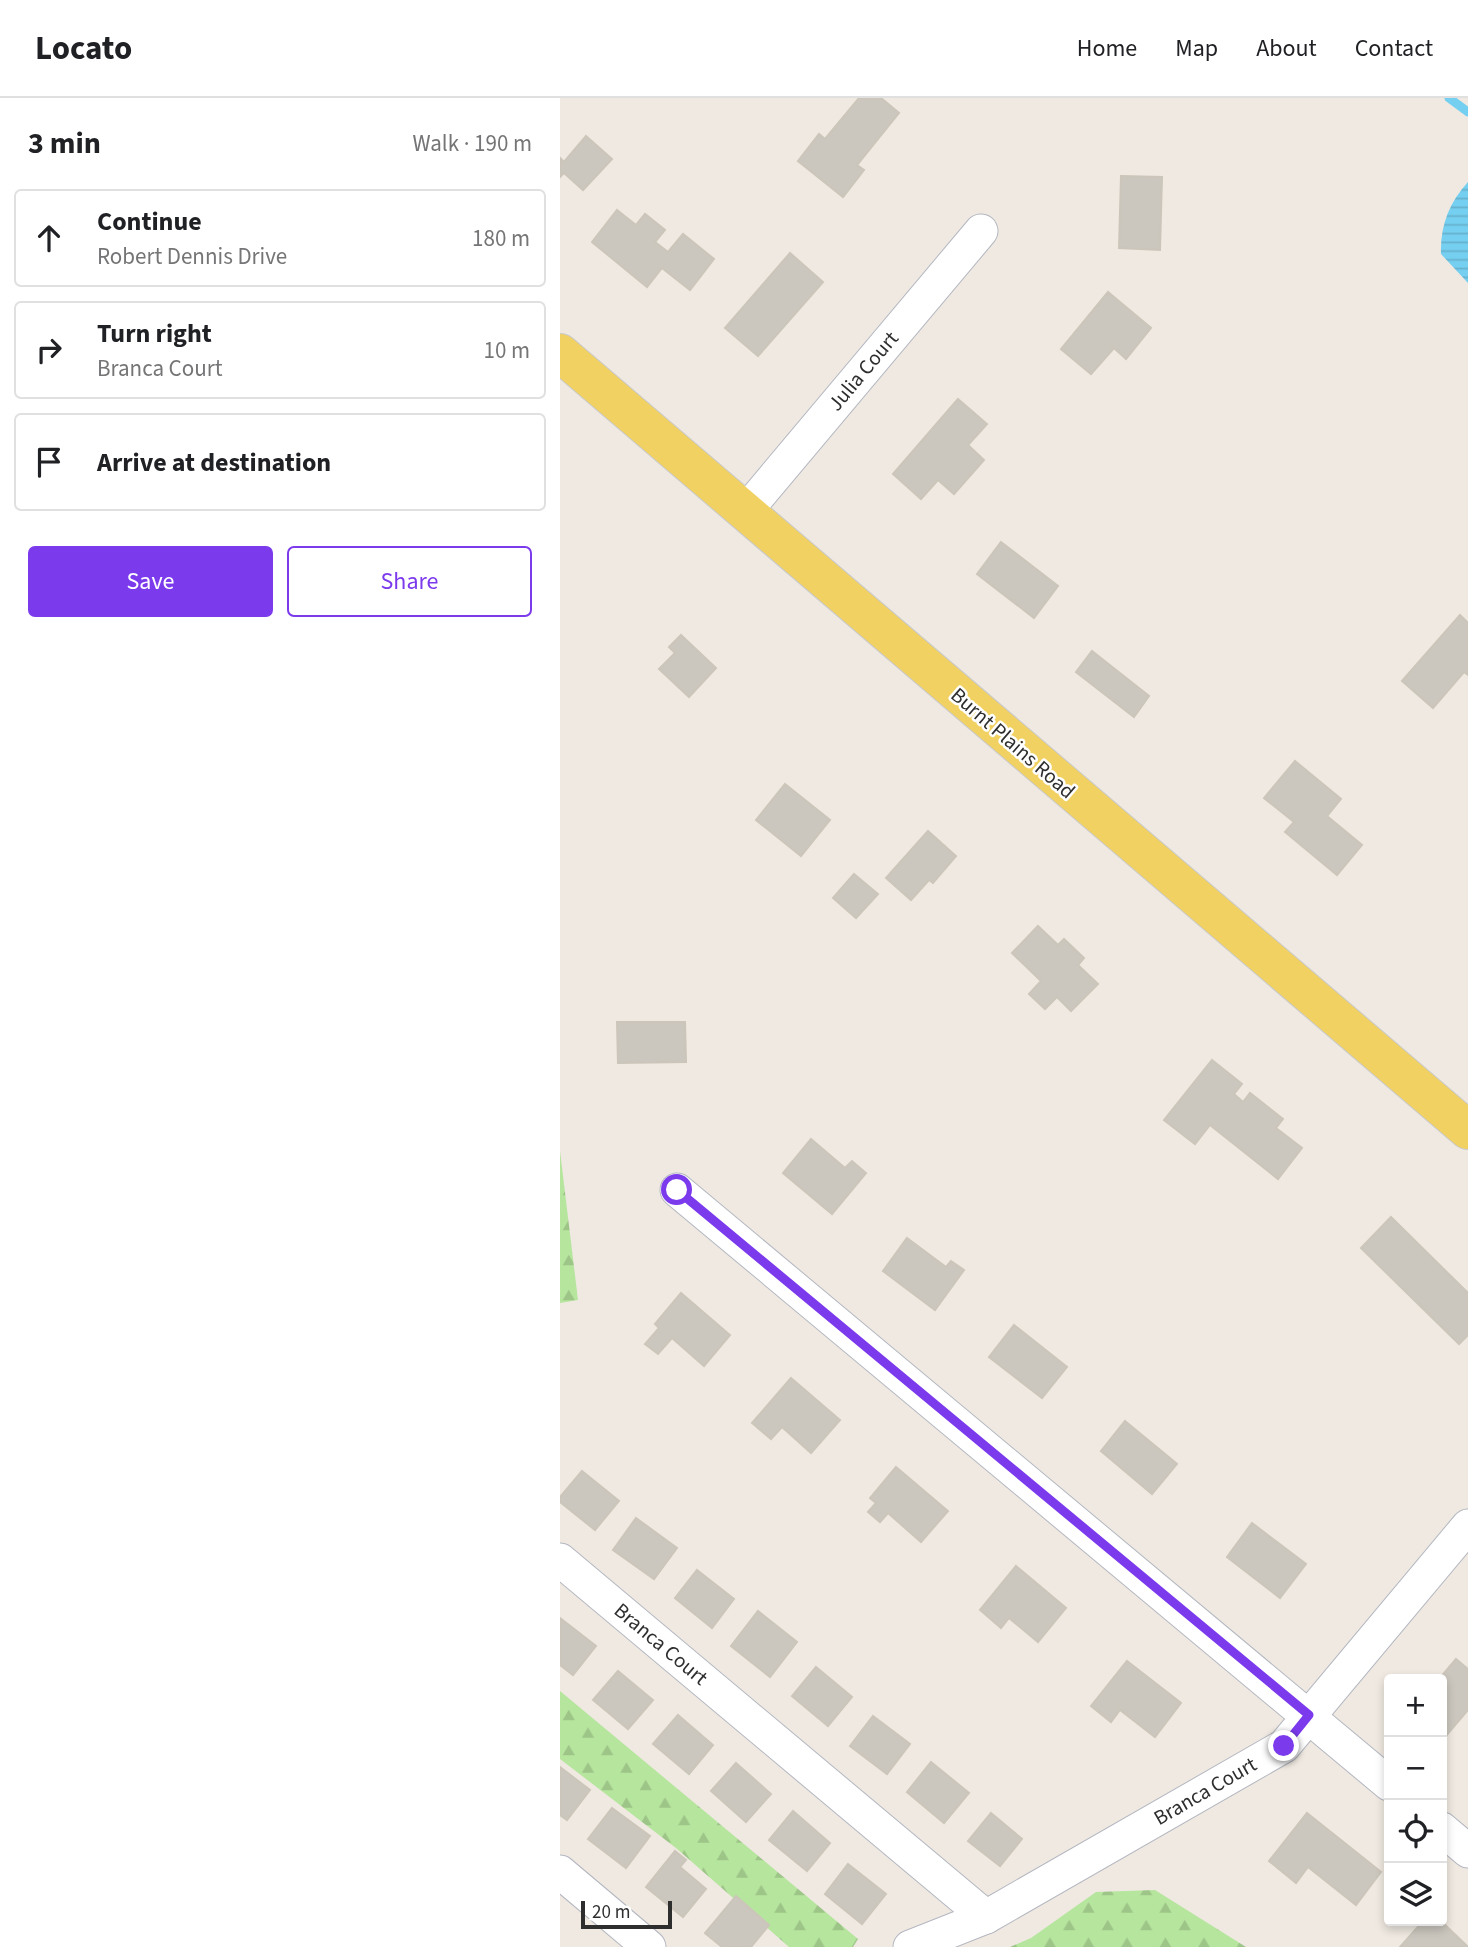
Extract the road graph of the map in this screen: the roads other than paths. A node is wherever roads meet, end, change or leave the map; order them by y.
1 (981, 231) dead end
2 (560, 354) edge
3 (745, 512) junction
4 (1468, 1130) edge
5 (677, 1190) dead end
6 (1468, 1526) edge
7 (560, 1560) edge
8 (1309, 1715) junction
9 (1384, 1780) edge
10 (1447, 1833) edge
11 (1468, 1851) edge
12 (560, 1872) edge
13 (986, 1917) junction
14 (649, 1947) edge
15 (911, 1947) edge

1 - 3 street, Julia Court
2 - 3 main road, Burnt Plains Road
3 - 4 main road, Burnt Plains Road
5 - 8 street
6 - 8 street, Branca Court
7 - 13 street, Branca Court
8 - 9 street
8 - 13 street, Branca Court
10 - 11 street
12 - 14 street
13 - 15 street, Branca Court

